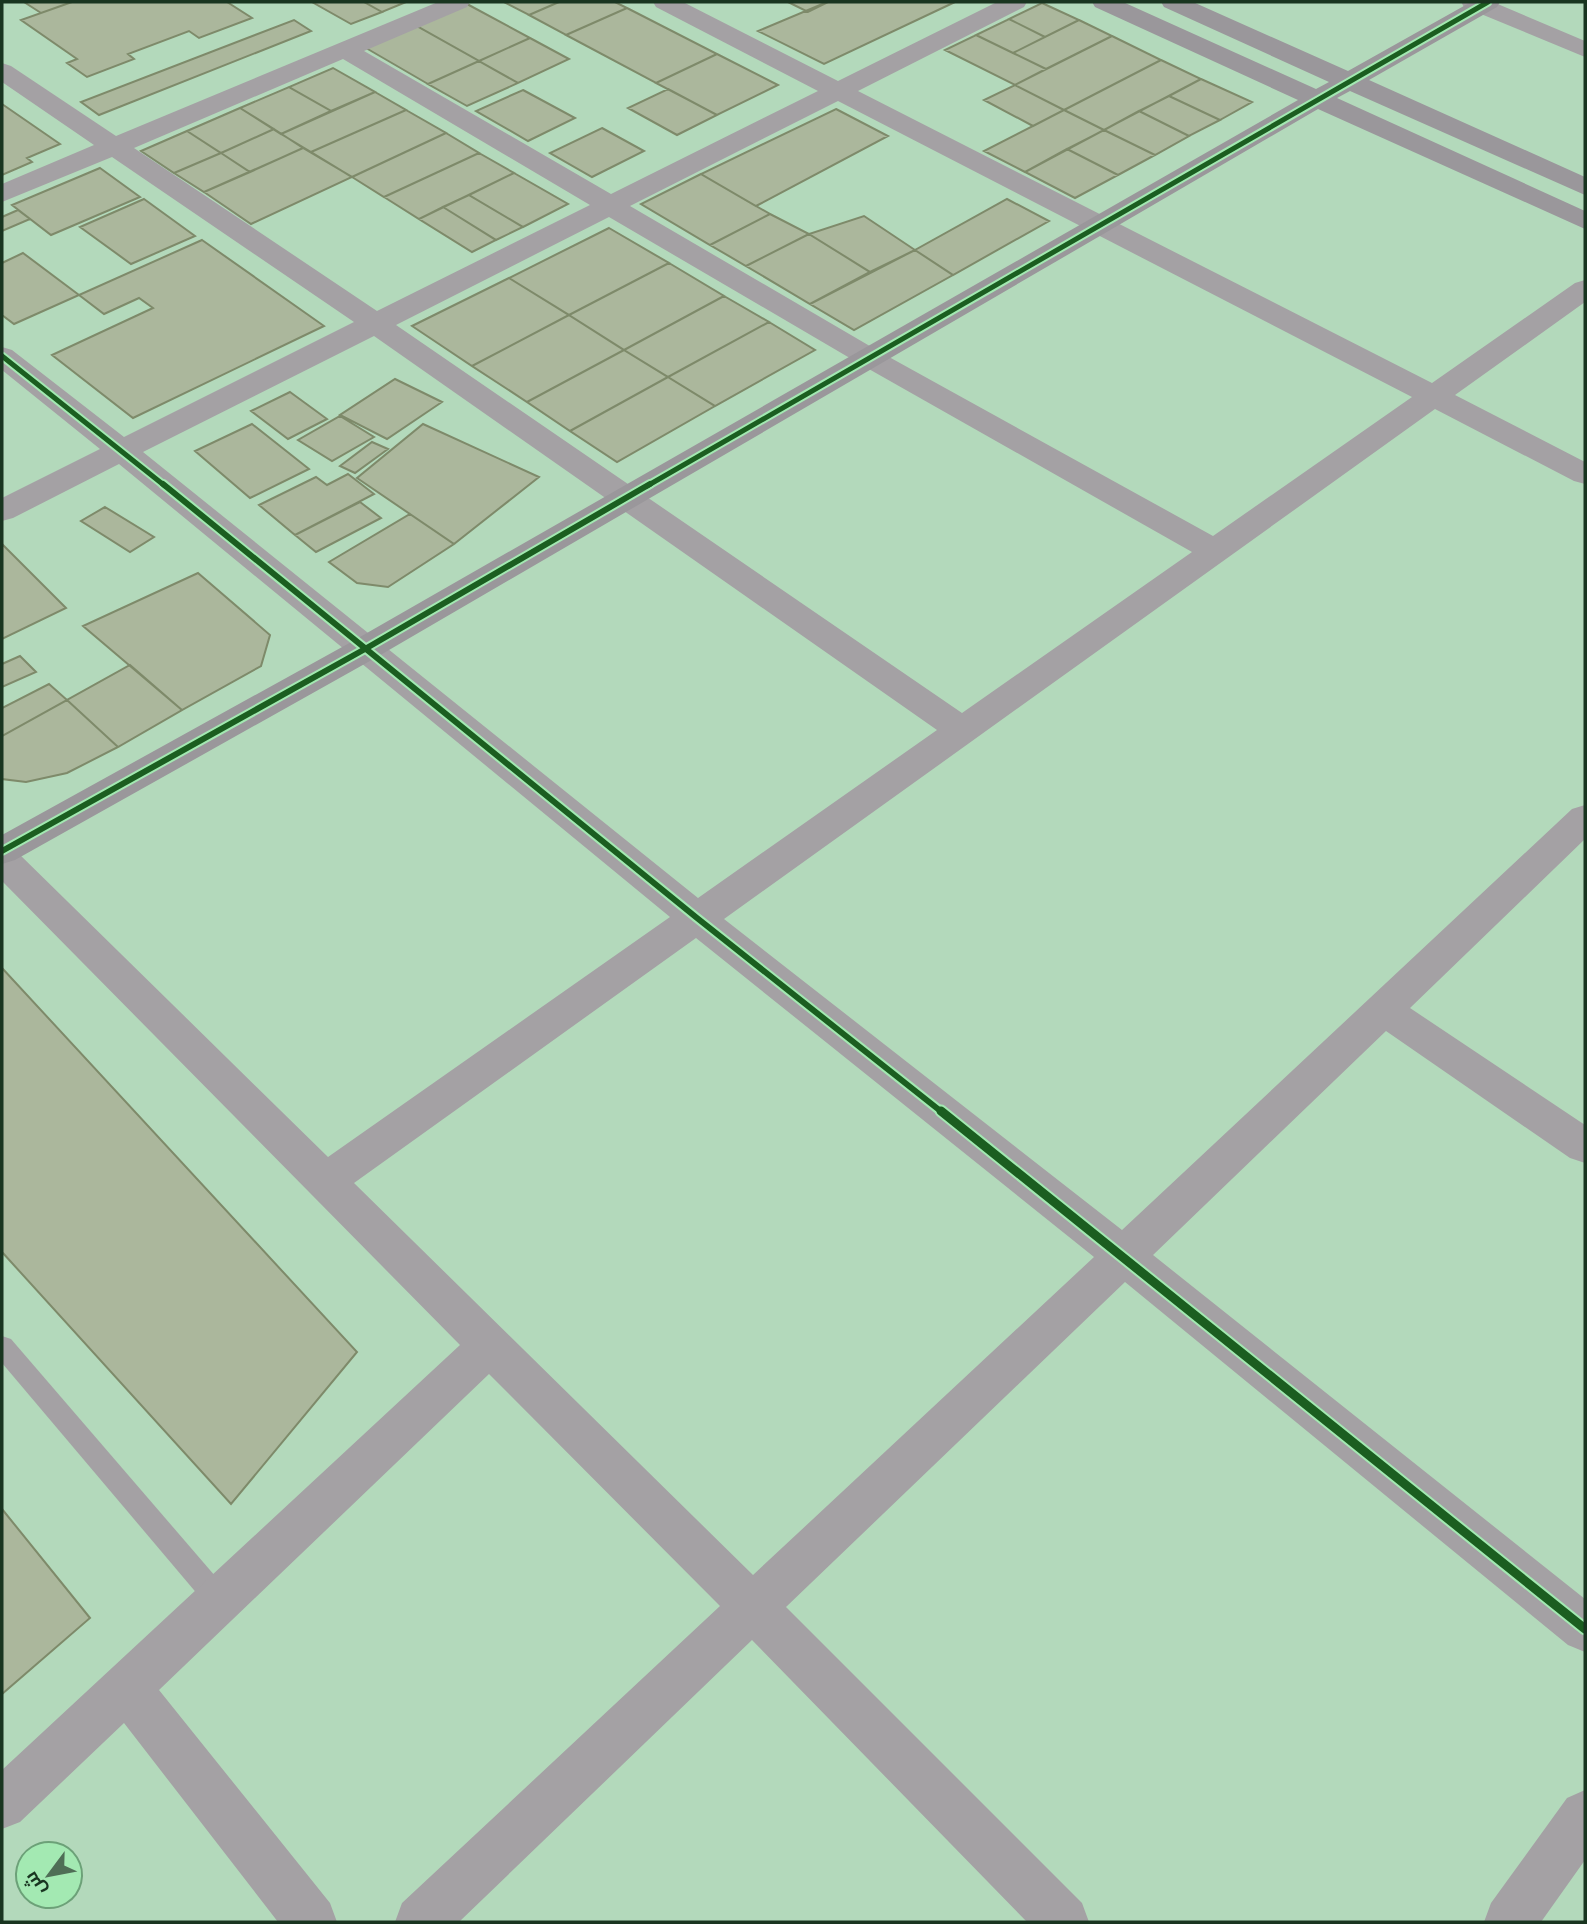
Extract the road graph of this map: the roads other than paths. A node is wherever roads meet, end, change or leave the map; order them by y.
1 (458, 2) edge
2 (665, 2) edge
3 (1015, 2) edge
4 (1104, 2) edge
5 (1173, 2) edge
6 (1481, 3) edge
7 (345, 50) junction
8 (1585, 50) edge
9 (2, 71) edge
10 (1350, 81) junction
11 (838, 91) junction
12 (1317, 99) junction
13 (111, 147) junction
14 (1585, 187) edge
15 (2, 194) edge
16 (607, 206) junction
17 (1585, 221) edge
18 (1098, 224) junction
19 (1585, 289) edge
20 (376, 324) junction
21 (2, 356) edge
22 (870, 358) junction
23 (1434, 396) junction
24 (122, 451) junction
25 (1585, 474) edge
26 (626, 498) junction
27 (2, 511) edge
28 (1215, 551) junction
29 (365, 649) junction
30 (962, 730) junction
31 (1585, 818) edge
32 (2, 851) edge
33 (2, 859) edge
34 (697, 918) junction
35 (1384, 1010) junction
36 (1585, 1146) edge
37 (324, 1182) junction
38 (1124, 1256) junction
39 (2, 1346) edge
40 (489, 1346) junction
41 (219, 1600) junction
42 (753, 1607) junction
43 (1585, 1629) edge
44 (126, 1687) junction
45 (2, 1804) edge
46 (1585, 1816) edge
47 (311, 1922) edge
48 (421, 1922) edge
49 (1063, 1922) edge
50 (1510, 1922) edge

1 - 7 street
2 - 11 street
3 - 11 street
4 - 12 street
5 - 10 street
6 - 8 street
6 - 10 street
7 - 13 street
7 - 16 street
9 - 13 street
10 - 12 street
10 - 14 street
11 - 16 street
11 - 18 street
12 - 17 street
12 - 18 street
13 - 15 street
13 - 20 street
16 - 20 street
16 - 22 street
18 - 22 street
18 - 23 street
19 - 23 street
20 - 24 street
20 - 26 street
21 - 24 street
22 - 26 street
22 - 28 street
23 - 25 street
23 - 28 street
24 - 27 street
24 - 29 street
26 - 29 street
26 - 30 street
28 - 30 street
29 - 32 street
29 - 34 street
30 - 34 street
31 - 35 street
33 - 37 street
34 - 37 street
34 - 38 street
35 - 36 street
35 - 38 street
37 - 40 street
38 - 42 street
38 - 43 street
39 - 41 lane
40 - 41 street
40 - 42 street
41 - 44 street
42 - 48 street
42 - 49 street
44 - 45 street
44 - 47 street
46 - 50 street

